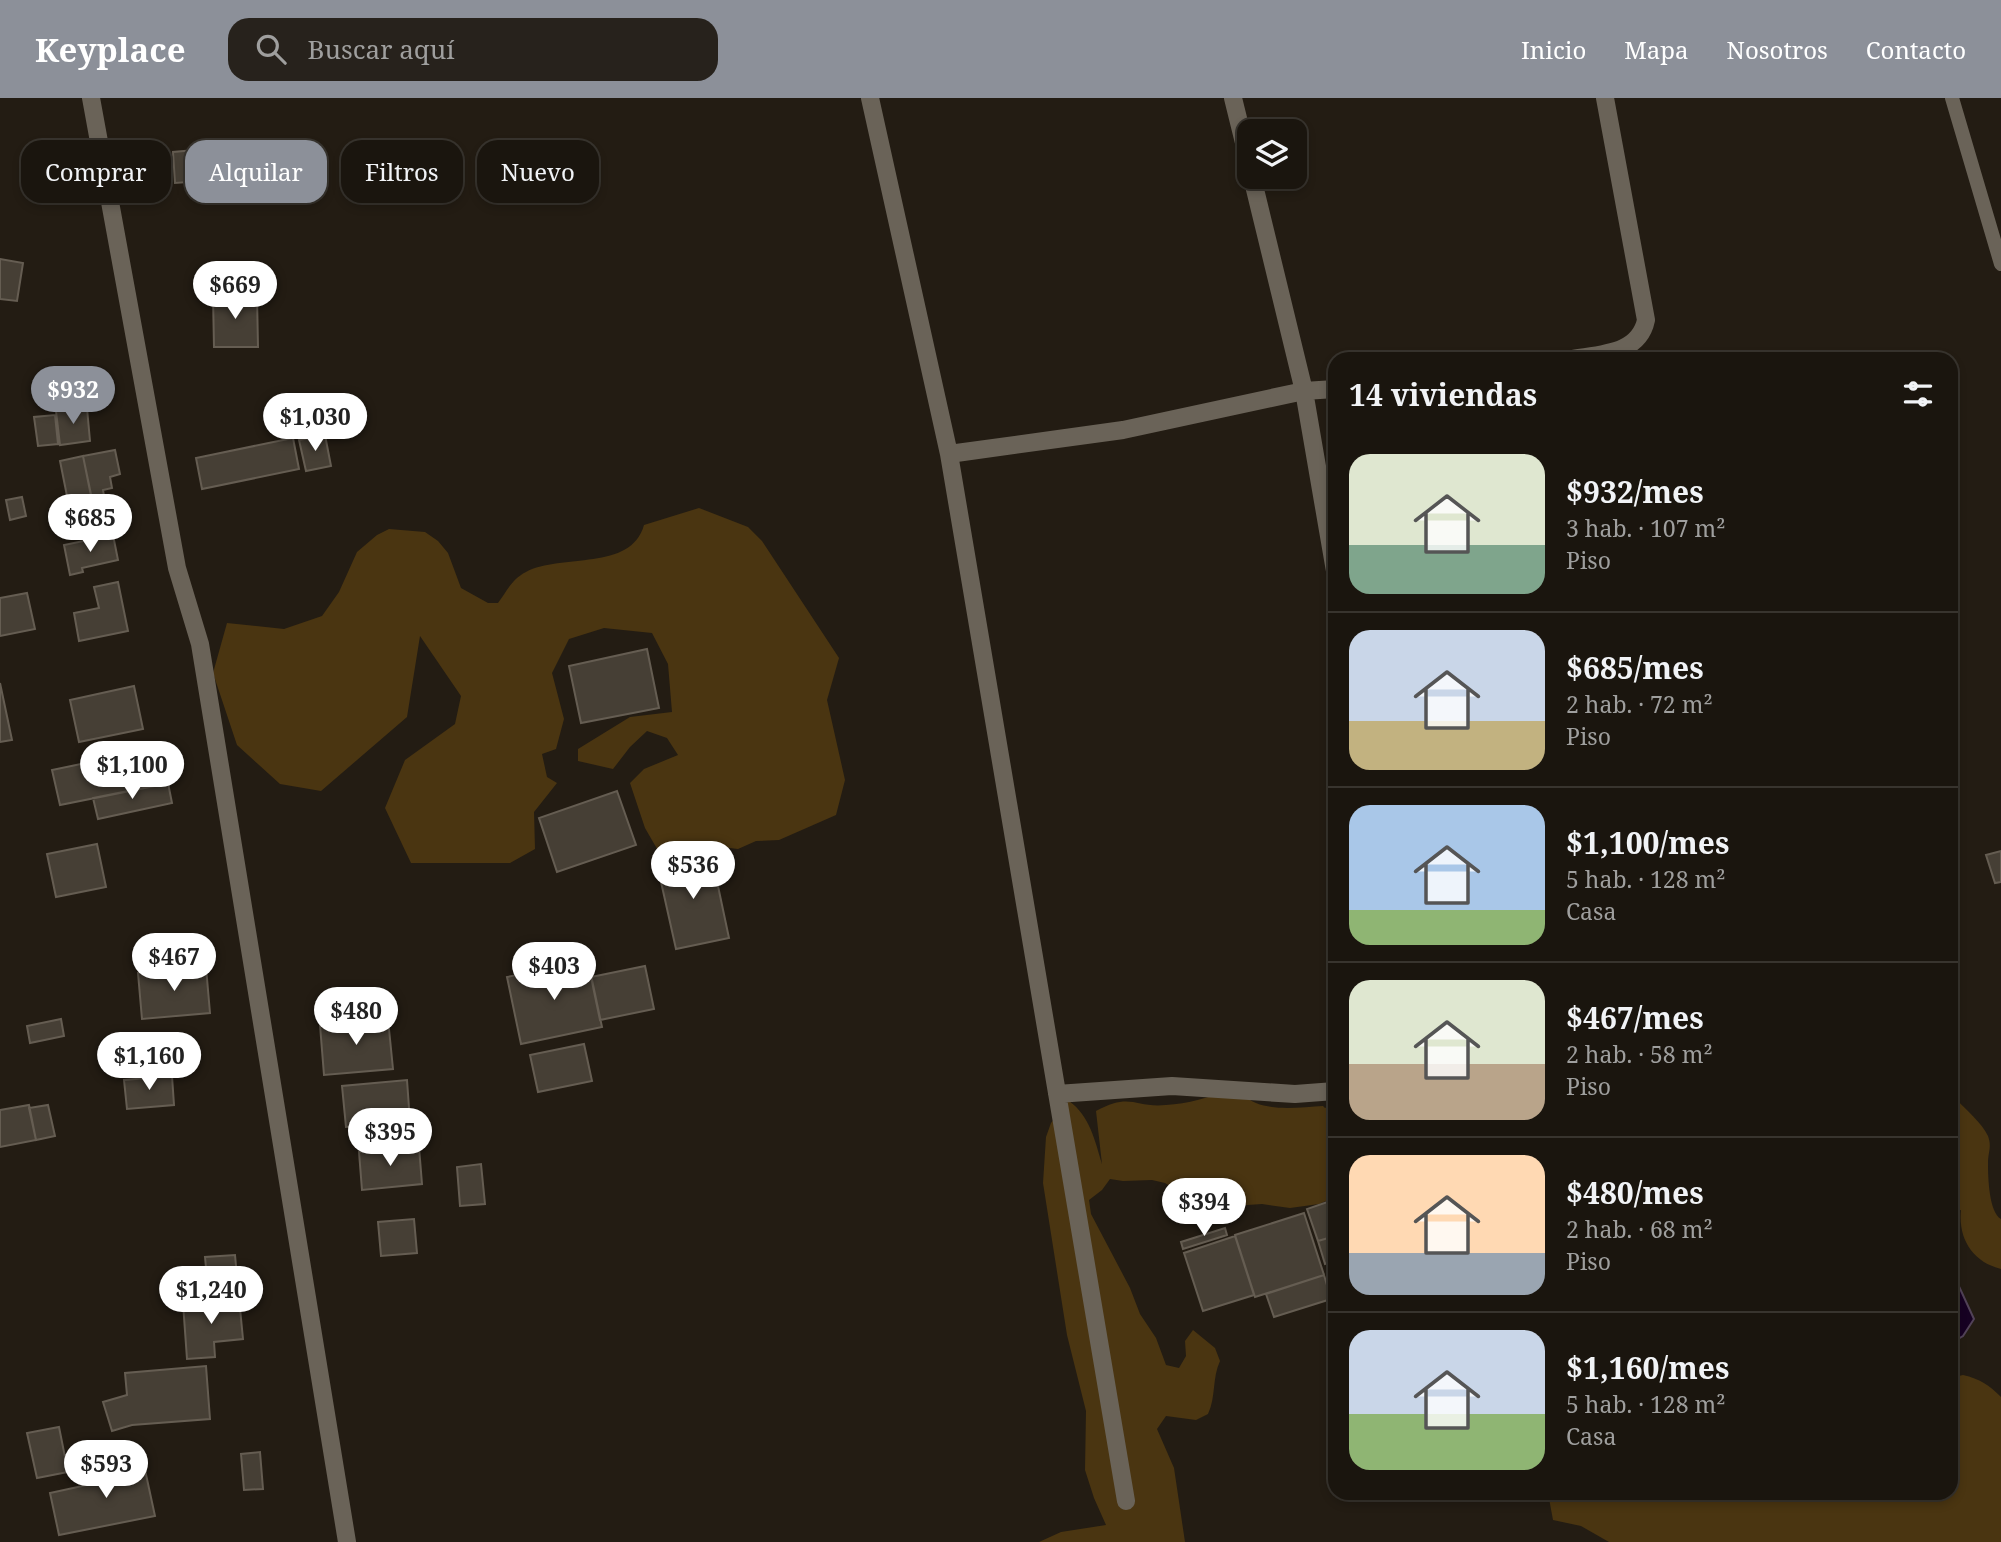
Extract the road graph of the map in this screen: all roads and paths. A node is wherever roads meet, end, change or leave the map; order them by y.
1 (91, 98) edge
2 (870, 98) edge
3 (1233, 98) edge
4 (1605, 98) edge
5 (1952, 98) edge
6 (1238, 119) edge
7 (1255, 189) edge
8 (2001, 264) edge
9 (1611, 352) edge
10 (1328, 389) edge
11 (1304, 391) junction
12 (949, 454) junction
13 (1328, 530) edge
14 (1328, 1092) edge
15 (1057, 1094) junction
16 (1126, 1501) dead end
17 (346, 1542) edge

1 - 17 street
2 - 12 street
3 - 6 street
4 - 9 street
5 - 8 lane
7 - 11 street
10 - 11 street
11 - 12 street
11 - 13 street
12 - 15 street
14 - 15 street
15 - 16 street

